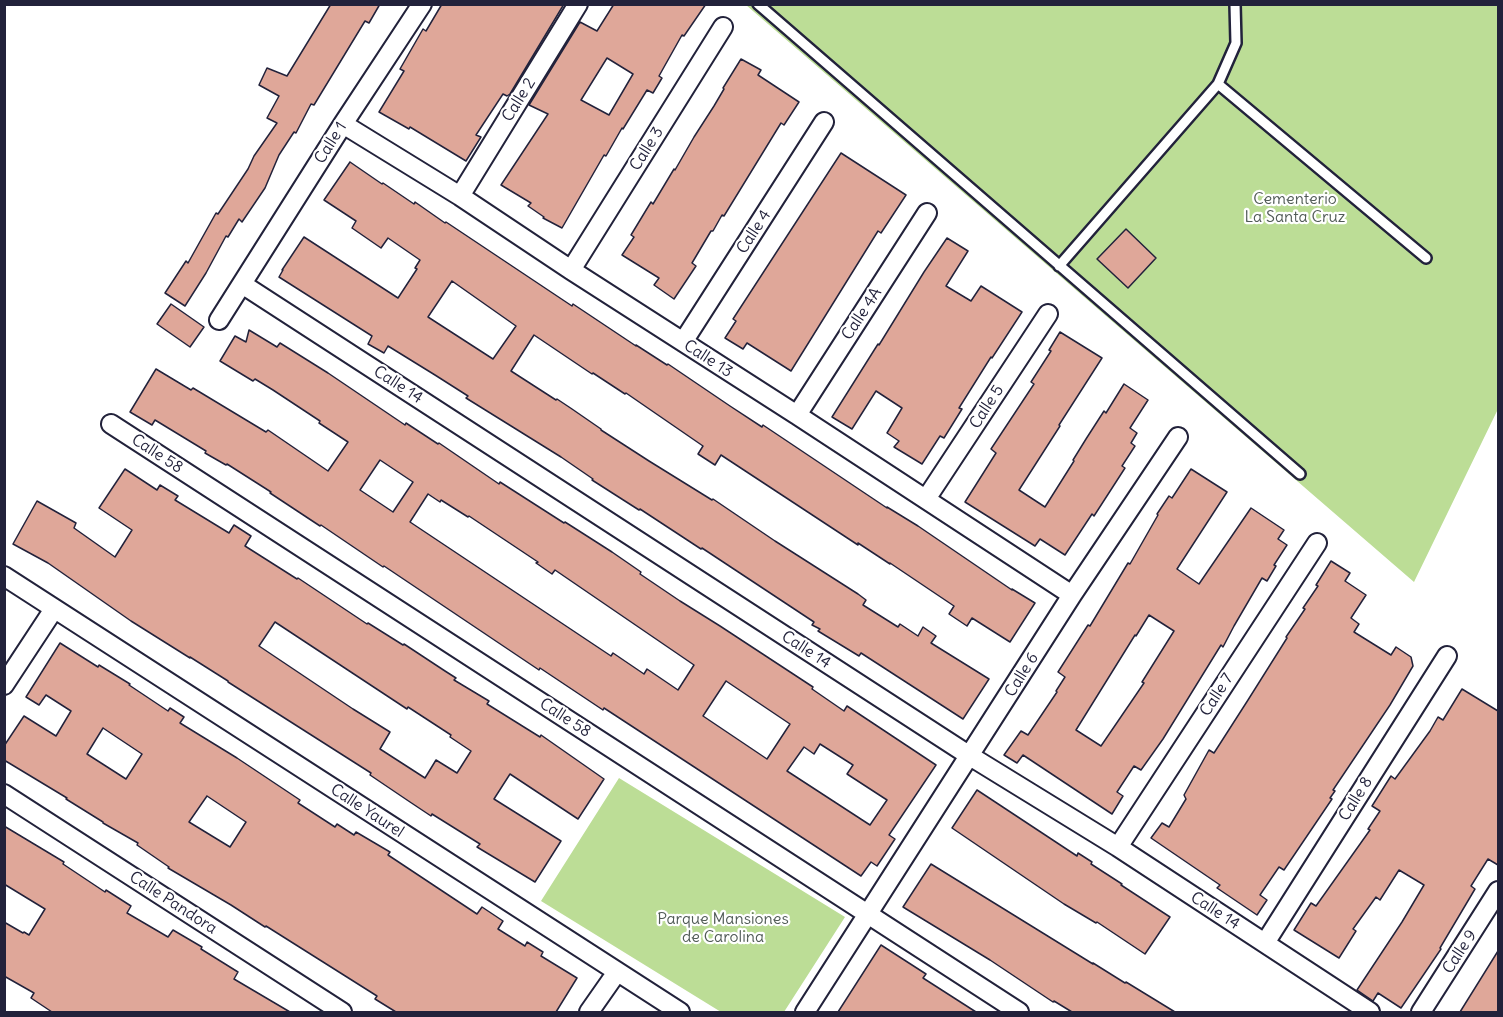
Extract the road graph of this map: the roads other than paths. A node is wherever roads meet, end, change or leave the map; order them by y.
1 (422, 4) edge
2 (578, 4) edge
3 (758, 4) edge
4 (1235, 4) edge
5 (723, 27) dead end
6 (1218, 84) junction
7 (824, 122) dead end
8 (343, 124) junction
9 (460, 196) junction
10 (927, 213) dead end
11 (1426, 258) dead end
12 (1059, 266) junction
13 (571, 270) junction
14 (242, 284) junction
15 (1048, 314) dead end
16 (219, 320) dead end
17 (683, 342) junction
18 (797, 416) junction
19 (111, 424) dead end
20 (1178, 437) dead end
21 (1300, 474) dead end
22 (926, 499) junction
23 (1317, 543) dead end
24 (4, 576) edge
25 (1072, 595) junction
26 (54, 609) junction
27 (1447, 656) dead end
28 (4, 685) edge
29 (970, 756) junction
30 (4, 794) edge
31 (1118, 848) junction
32 (1498, 891) edge
33 (868, 914) junction
34 (1265, 943) junction
35 (617, 972) junction
36 (342, 1012) edge
37 (589, 1012) edge
38 (680, 1012) edge
39 (805, 1012) edge
40 (1019, 1012) edge
41 (1370, 1012) edge
42 (1421, 1012) edge

1 - 8 street, Calle 1
2 - 9 street, Calle 2
3 - 12 lane
4 - 6 lane
5 - 13 street, Calle 3
6 - 11 lane
6 - 12 lane
7 - 17 street, Calle 4
8 - 9 street, Calle 13
8 - 14 street, Calle 1
9 - 13 street, Calle 13
10 - 18 street, Calle 4A
12 - 21 lane
13 - 17 street, Calle 13
14 - 16 street, Calle 1
14 - 29 street, Calle 14
15 - 22 street, Calle 5
17 - 18 street, Calle 13
18 - 22 street, Calle 13
19 - 33 street, Calle 58
20 - 25 street, Calle 6
22 - 25 street, Calle 13
23 - 31 street, Calle 7
24 - 26 street, Calle Yaurel
25 - 29 street, Calle 6
26 - 28 street
26 - 35 street, Calle Yaurel
27 - 34 street, Calle 8
29 - 31 street, Calle 14
29 - 33 street, Calle 6
30 - 36 street, Calle Pandora
31 - 34 street, Calle 14
32 - 42 street, Calle 9
33 - 39 street, Calle 6
33 - 40 street, Calle 58
34 - 41 street, Calle 14
35 - 37 street
35 - 38 street, Calle Yaurel

